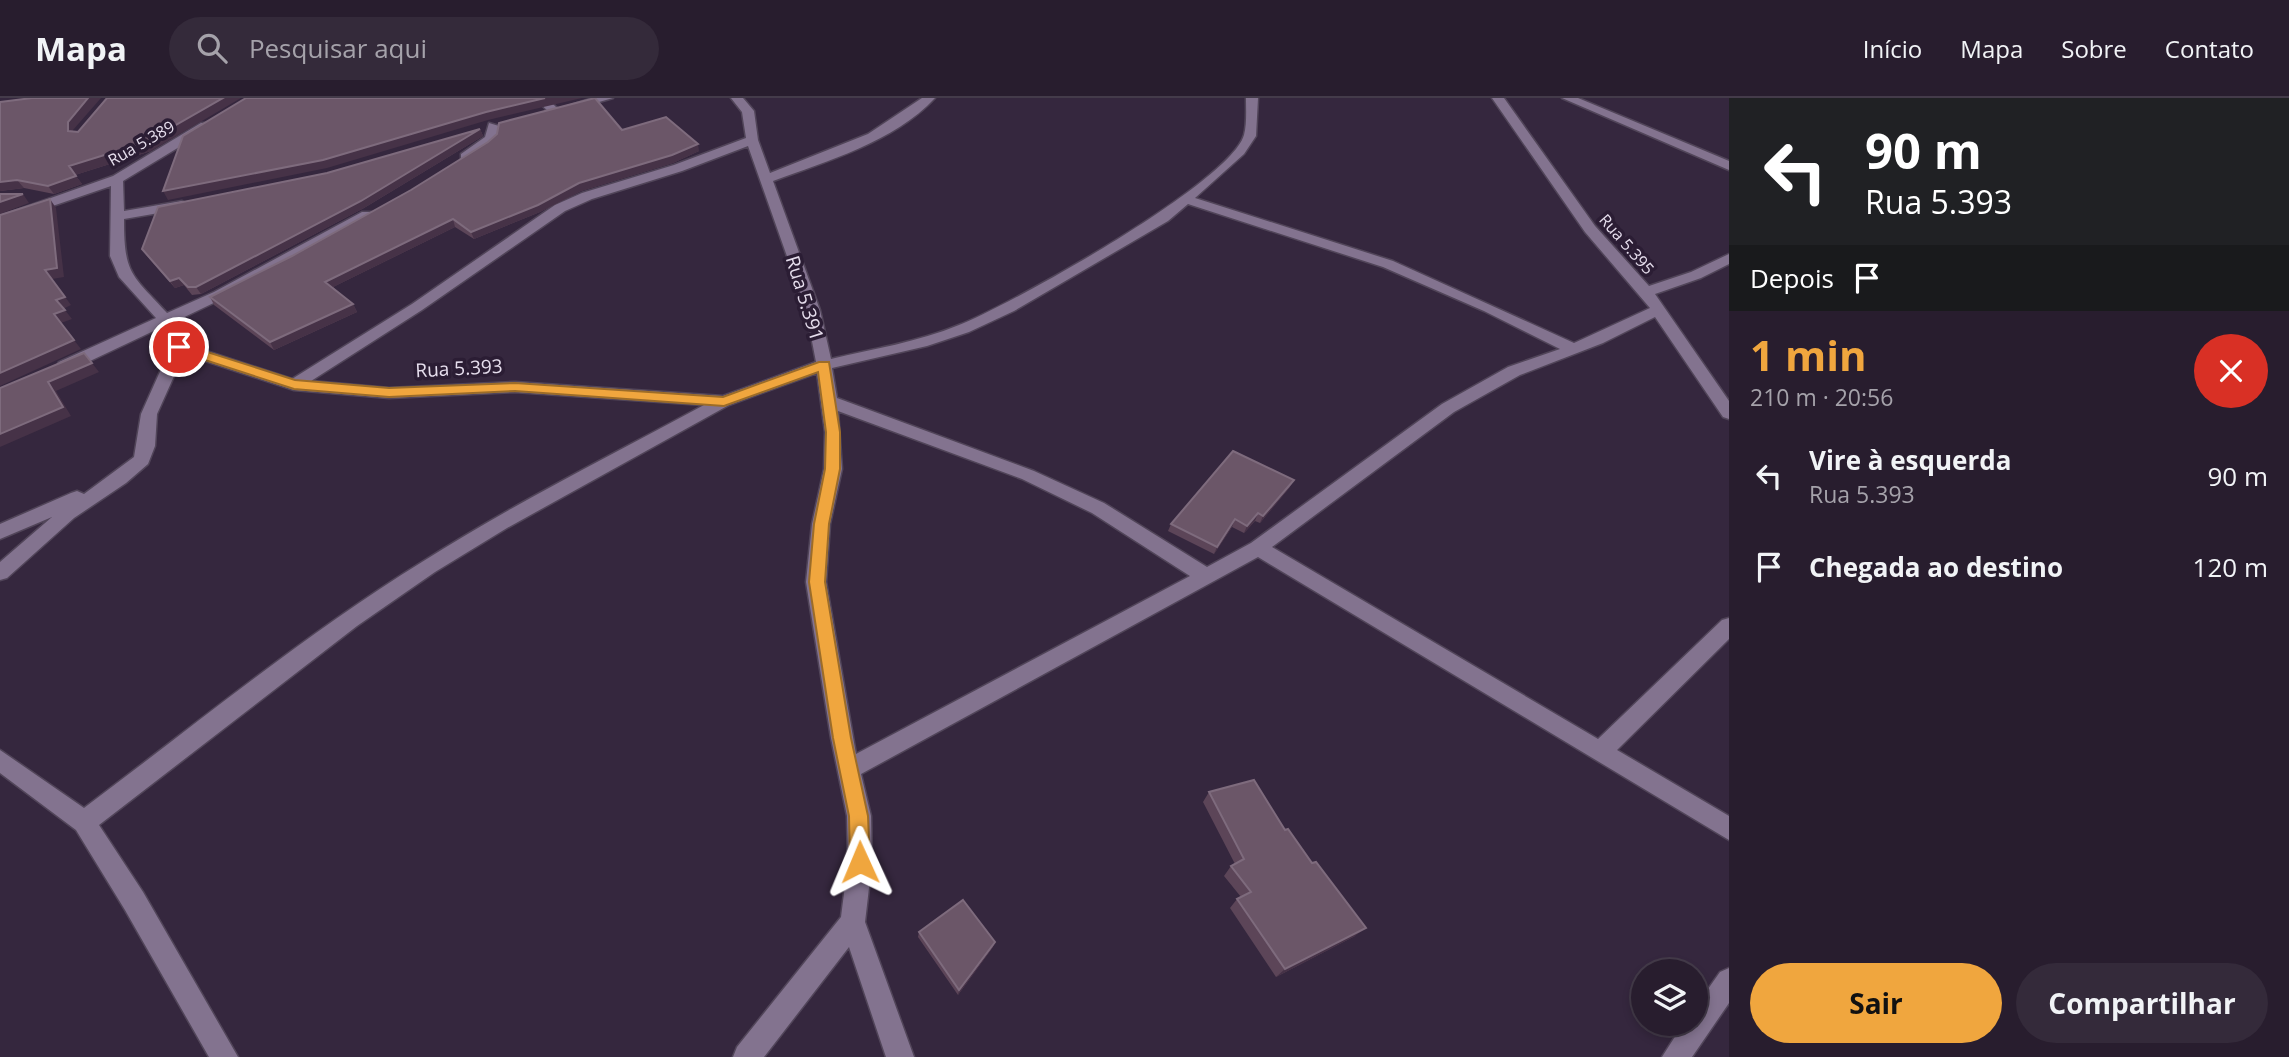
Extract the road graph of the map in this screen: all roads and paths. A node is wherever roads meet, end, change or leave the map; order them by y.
1 (540, 98) edge
2 (607, 98) edge
3 (737, 98) edge
4 (929, 98) edge
5 (1252, 98) edge
6 (1498, 98) edge
7 (1568, 98) edge
8 (554, 111) junction
9 (536, 115) edge
10 (219, 118) edge
11 (493, 126) edge
12 (752, 140) junction
13 (456, 162) edge
14 (1729, 166) edge
15 (117, 179) junction
16 (767, 179) junction
17 (23, 195) edge
18 (55, 200) junction
19 (1187, 200) junction
20 (199, 201) edge
21 (377, 209) edge
22 (118, 216) junction
23 (0, 220) edge
24 (1729, 258) edge
25 (1646, 292) junction
26 (1657, 310) junction
27 (166, 321) junction
28 (179, 347) junction
29 (1573, 349) junction
30 (824, 365) junction
31 (46, 374) edge
32 (294, 385) junction
33 (724, 401) junction
34 (829, 401) junction
35 (1729, 413) edge
36 (120, 479) junction
37 (0, 532) edge
38 (1258, 548) junction
39 (0, 573) edge
40 (1206, 576) junction
41 (1729, 626) edge
42 (1600, 752) junction
43 (0, 760) edge
44 (849, 769) junction
45 (84, 822) junction
46 (1729, 829) edge
47 (853, 922) junction
48 (1729, 981) edge
49 (224, 1057) edge
50 (747, 1057) edge
51 (900, 1057) edge
52 (1676, 1057) edge

1 - 8 street
2 - 8 street
3 - 12 street, Rua 5.391
4 - 16 street
5 - 19 street, Rua 5.393
6 - 25 street, Rua 5.395
7 - 14 street
8 - 9 street
10 - 15 street, Rua 5.389
11 - 13 street
12 - 16 street, Rua 5.391
12 - 32 street
15 - 18 street, Rua 5.389
15 - 22 street
16 - 30 street, Rua 5.391
17 - 18 street
18 - 23 street, Rua 5.389
19 - 29 street
19 - 30 street, Rua 5.393
20 - 22 street
21 - 27 street
22 - 27 street
24 - 25 street
25 - 26 street, Rua 5.395
26 - 29 street
26 - 35 street, Rua 5.395
27 - 28 street
27 - 31 street
28 - 32 street, Rua 5.393
28 - 36 street
29 - 38 street
30 - 33 street, Rua 5.393
30 - 34 street, Rua 5.391
32 - 33 street, Rua 5.393
33 - 45 street
34 - 40 street
34 - 44 street, Rua 5.391
36 - 37 street
36 - 39 street
38 - 40 street
38 - 42 street
40 - 44 street
41 - 42 street
42 - 46 street
43 - 45 street
44 - 47 street, Rua 5.391
45 - 49 street
47 - 50 street
47 - 51 street
48 - 52 street

